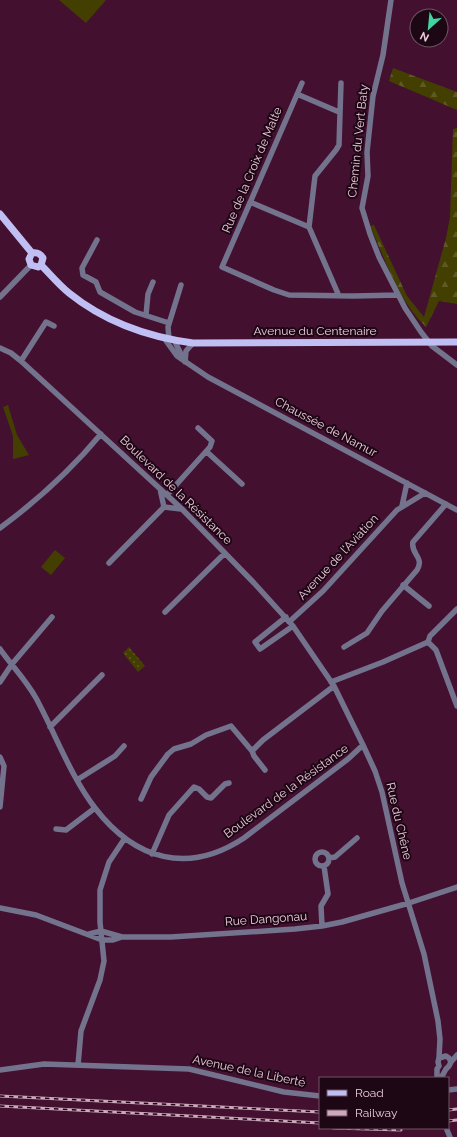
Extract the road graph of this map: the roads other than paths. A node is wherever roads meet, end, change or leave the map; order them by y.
1 (391, 0) edge
2 (341, 82) dead end
3 (302, 83) dead end
4 (297, 94) junction
5 (339, 112) junction
6 (250, 202) junction
7 (0, 214) edge
8 (309, 226) junction
9 (97, 240) dead end
10 (32, 254) junction
11 (31, 265) junction
12 (41, 265) junction
13 (153, 282) dead end
14 (181, 285) dead end
15 (398, 295) junction
16 (339, 296) junction
17 (0, 297) edge
18 (146, 315) junction
19 (169, 323) junction
20 (54, 326) dead end
21 (169, 339) junction
22 (193, 342) junction
23 (429, 342) junction
24 (457, 342) edge
25 (0, 348) edge
26 (21, 361) junction
27 (185, 362) junction
28 (457, 365) edge
29 (198, 428) dead end
30 (101, 434) junction
31 (207, 452) junction
32 (408, 482) junction
33 (242, 484) dead end
34 (160, 489) junction
35 (425, 493) junction
36 (167, 495) junction
37 (446, 504) junction
38 (402, 506) junction
39 (164, 507) junction
40 (182, 509) junction
41 (457, 510) edge
42 (0, 528) edge
43 (225, 553) junction
44 (109, 563) dead end
45 (403, 585) junction
46 (429, 606) dead end
47 (457, 609) edge
48 (165, 612) dead end
49 (52, 617) dead end
50 (289, 622) junction
51 (428, 642) junction
52 (344, 646) dead end
53 (0, 649) edge
54 (12, 664) junction
55 (102, 675) dead end
56 (0, 682) edge
57 (332, 684) junction
58 (457, 706) edge
59 (50, 727) junction
60 (363, 745) junction
61 (124, 746) dead end
62 (252, 751) junction
63 (0, 757) edge
64 (265, 770) dead end
65 (77, 780) junction
66 (229, 782) dead end
67 (141, 799) dead end
68 (0, 808) edge
69 (95, 808) junction
70 (56, 829) dead end
71 (125, 838) junction
72 (357, 838) dead end
73 (152, 854) junction
74 (330, 858) junction
75 (324, 866) junction
76 (457, 887) edge
77 (408, 903) junction
78 (0, 908) edge
79 (322, 926) junction
80 (101, 931) junction
81 (89, 934) junction
82 (122, 937) junction
83 (102, 940) junction
84 (457, 1055) edge
85 (440, 1058) junction
86 (451, 1062) junction
87 (78, 1065) junction
88 (439, 1066) junction
89 (446, 1069) junction
90 (0, 1070) edge
91 (438, 1077) edge
92 (439, 1077) edge
93 (319, 1096) edge
94 (447, 1130) dead end
95 (450, 1137) edge

1 - 15 street, Chemin du Vert Baty
2 - 5 street
3 - 4 street, Rue de la Croix de Malte
4 - 5 street
4 - 6 street, Rue de la Croix de Malte
5 - 8 street
6 - 8 street
6 - 16 street, Rue de la Croix de Malte
7 - 10 main road
8 - 16 street
9 - 18 street
10 - 11 main road
10 - 12 main road
11 - 12 main road
11 - 17 street
12 - 21 main road, Avenue du Centenaire
13 - 18 street
14 - 19 street
15 - 16 street
15 - 23 street, Chemin du Vert Baty
18 - 19 street
19 - 21 street
20 - 26 street
21 - 22 main road, Avenue du Centenaire
21 - 27 street
21 - 27 street, Chaussée de Namur
22 - 23 main road, Avenue du Centenaire
22 - 27 street
23 - 24 main road, Avenue du Centenaire
23 - 28 street, Chemin du Vert Baty
25 - 26 street, Boulevard de la Résistance
26 - 30 street, Boulevard de la Résistance
27 - 32 street, Chaussée de Namur
29 - 31 street
30 - 34 street, Boulevard de la Résistance
30 - 42 street
31 - 33 street
31 - 36 street
32 - 35 street, Chaussée de Namur
32 - 38 street
34 - 36 street, Boulevard de la Résistance
34 - 39 street
35 - 37 street, Chaussée de Namur
35 - 38 street, Avenue de l'Aviation
36 - 40 street, Boulevard de la Résistance
37 - 41 street, Chaussée de Namur
37 - 45 street
38 - 50 street, Avenue de l'Aviation
39 - 40 street
39 - 44 street
40 - 43 street, Boulevard de la Résistance
43 - 48 street
43 - 50 street, Boulevard de la Résistance
45 - 46 street
45 - 52 street
47 - 51 street
49 - 54 street
50 - 50 street
50 - 57 street, Boulevard de la Résistance
51 - 57 street
51 - 58 street
53 - 54 street, Boulevard de la Résistance
54 - 56 street
54 - 59 street, Boulevard de la Résistance
55 - 59 street
57 - 60 street, Boulevard de la Résistance
57 - 62 street
59 - 65 street, Boulevard de la Résistance
60 - 73 street, Boulevard de la Résistance
60 - 77 street, Rue du Chêne
61 - 65 street
62 - 64 street
62 - 67 street
63 - 68 street
65 - 69 street, Boulevard de la Résistance
66 - 73 street
69 - 70 street
69 - 71 street, Boulevard de la Résistance
71 - 73 street, Boulevard de la Résistance
71 - 80 street
72 - 74 street
74 - 75 street
74 - 75 street
75 - 79 street
76 - 77 street, Rue Dangonau
77 - 79 street, Rue Dangonau
77 - 85 street, Rue du Chêne
78 - 81 street
79 - 82 street, Rue Dangonau
80 - 81 street
80 - 82 street, Rue Dangonau
80 - 83 street
81 - 83 street
82 - 83 street, Rue Dangonau
83 - 87 street
84 - 86 street
85 - 86 street
85 - 88 street
86 - 89 street
87 - 90 street, Avenue de la Liberté
87 - 93 street, Avenue de la Liberté
88 - 89 street
88 - 91 street
89 - 92 street
94 - 95 street

